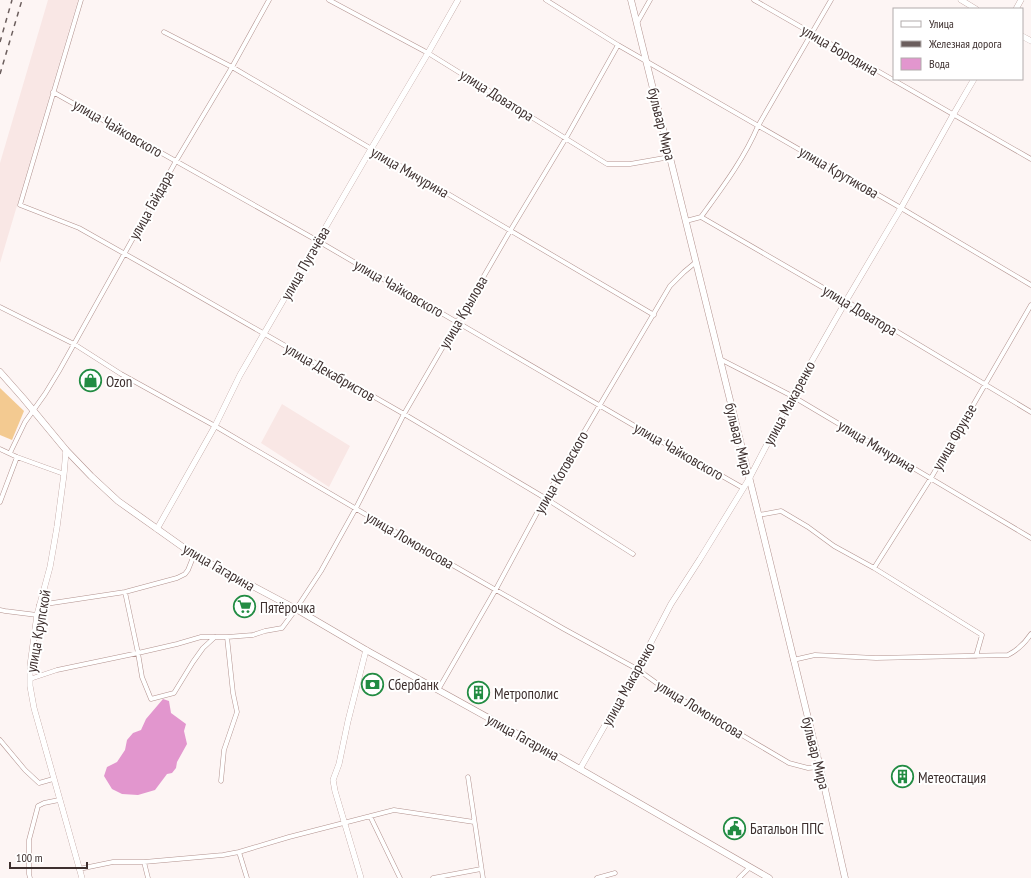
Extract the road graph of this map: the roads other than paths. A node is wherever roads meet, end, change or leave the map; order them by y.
1 (81, 0) edge
2 (269, 0) edge
3 (329, 0) edge
4 (458, 0) edge
5 (546, 0) edge
6 (631, 0) edge
7 (650, 0) edge
8 (754, 0) edge
9 (831, 0) edge
10 (961, 0) edge
11 (974, 8) edge
12 (637, 23) junction
13 (164, 32) dead end
14 (811, 34) junction
15 (618, 45) junction
16 (428, 53) junction
17 (646, 62) junction
18 (232, 67) junction
19 (973, 80) edge
20 (53, 92) junction
21 (953, 115) junction
22 (758, 126) junction
23 (566, 138) junction
24 (371, 149) junction
25 (670, 156) junction
26 (1031, 159) edge
27 (176, 161) junction
28 (901, 208) junction
29 (701, 217) junction
30 (686, 221) junction
31 (510, 231) junction
32 (318, 241) junction
33 (125, 254) junction
34 (696, 262) junction
35 (1031, 286) edge
36 (846, 301) junction
37 (1031, 305) edge
38 (0, 308) edge
39 (654, 314) junction
40 (457, 322) junction
41 (264, 334) junction
42 (74, 344) junction
43 (720, 359) junction
44 (0, 372) edge
45 (985, 385) junction
46 (792, 396) junction
47 (600, 405) junction
48 (33, 410) junction
49 (1031, 412) edge
50 (404, 414) junction
51 (215, 426) junction
52 (66, 450) junction
53 (1, 451) edge
54 (10, 453) junction
55 (17, 457) junction
56 (64, 474) junction
57 (930, 478) junction
58 (749, 479) junction
59 (743, 488) junction
60 (545, 498) junction
61 (0, 502) edge
62 (356, 508) junction
63 (759, 516) junction
64 (157, 529) junction
65 (1031, 538) edge
66 (633, 554) dead end
67 (194, 555) junction
68 (874, 568) junction
69 (496, 589) junction
70 (125, 592) junction
71 (39, 605) junction
72 (296, 609) junction
73 (0, 610) edge
74 (37, 615) junction
75 (1031, 634) edge
76 (216, 636) junction
77 (227, 637) junction
78 (366, 650) junction
79 (138, 653) junction
80 (976, 656) junction
81 (793, 660) junction
82 (637, 669) junction
83 (30, 679) junction
84 (438, 690) junction
85 (0, 740) edge
86 (820, 767) junction
87 (580, 769) junction
88 (468, 777) dead end
89 (54, 778) junction
90 (221, 781) dead end
91 (59, 800) junction
92 (370, 816) junction
93 (474, 822) junction
94 (344, 823) junction
95 (239, 852) junction
96 (144, 862) junction
97 (750, 867) junction
98 (79, 869) junction
99 (481, 869) junction
100 (615, 874) dead end
101 (30, 878) edge
102 (82, 878) edge
103 (148, 878) edge
104 (247, 878) edge
105 (362, 878) edge
106 (400, 878) edge
107 (433, 878) edge
108 (483, 878) edge
109 (597, 878) edge
110 (739, 878) edge
111 (769, 878) edge
112 (845, 878) edge

1 - 20 street
2 - 18 street, улица Гайдара
3 - 16 street, улица Доватора
4 - 16 street, улица Пугачёва
5 - 15 street
6 - 12 main road, бульвар Мира
7 - 12 street
8 - 14 street, улица Бородина
9 - 14 street
10 - 11 street
12 - 17 main road, бульвар Мира
13 - 18 street, улица Мичурина
14 - 21 street, улица Бородина
14 - 22 street
15 - 17 street
15 - 23 street, улица Крылова
16 - 23 street, улица Доватора
16 - 24 street, улица Пугачёва
17 - 22 street, улица Крутикова
17 - 25 main road, бульвар Мира
18 - 24 street, улица Мичурина
18 - 27 street, улица Гайдара
19 - 21 street, улица Макаренко
20 - 27 street, улица Чайковского
20 - 33 street, улица Декабристов
21 - 26 street, улица Бородина
21 - 28 street, улица Макаренко
22 - 28 street, улица Крутикова
22 - 29 street
23 - 25 street, улица Доватора
23 - 31 street, улица Крылова
24 - 31 street, улица Мичурина
24 - 32 street, улица Пугачёва
25 - 30 main road, бульвар Мира
27 - 32 street, улица Чайковского
27 - 33 street, улица Гайдара
28 - 35 street, улица Крутикова
28 - 36 street, улица Макаренко
29 - 30 street
29 - 36 street, улица Доватора
30 - 34 main road, бульвар Мира
31 - 39 street, улица Мичурина
31 - 40 street, улица Крылова
32 - 40 street, улица Чайковского
32 - 41 street, улица Пугачёва
33 - 41 street, улица Декабристов
33 - 42 street, улица Гайдара
34 - 39 street, улица Котовского
34 - 43 main road, бульвар Мира
36 - 45 street, улица Доватора
36 - 46 street, улица Макаренко
37 - 45 street, улица Фрунзе
38 - 42 street, улица Ломоносова
39 - 47 street, улица Котовского
40 - 47 street, улица Чайковского
40 - 50 street, улица Крылова
41 - 50 street, улица Декабристов
41 - 51 street, улица Пугачёва
42 - 48 street, улица Гайдара
42 - 51 street, улица Ломоносова
43 - 46 street, улица Мичурина
43 - 58 main road, бульвар Мира
44 - 48 main road, улица Гагарина
45 - 49 street, улица Доватора
45 - 57 street, улица Фрунзе
46 - 57 street, улица Мичурина
46 - 58 street, улица Макаренко
47 - 59 street, улица Чайковского
47 - 60 street, улица Котовского
48 - 52 main road, улица Гагарина
48 - 54 street, улица Гайдара
50 - 60 street, улица Декабристов
50 - 62 street, улица Крылова
51 - 62 street, улица Ломоносова
51 - 64 street, улица Пугачёва
52 - 56 street, улица Крупской
52 - 64 main road, улица Гагарина
53 - 54 street
54 - 55 street
55 - 56 street
55 - 61 street
56 - 71 street, улица Крупской
57 - 65 street, улица Мичурина
57 - 68 street, улица Фрунзе
58 - 59 street, улица Макаренко
58 - 63 main road, бульвар Мира
59 - 82 street, улица Макаренко
60 - 66 street, улица Декабристов
60 - 69 street, улица Котовского
62 - 69 street, улица Ломоносова
62 - 72 street, улица Крылова
63 - 68 street
63 - 81 main road, бульвар Мира
64 - 67 main road, улица Гагарина
67 - 70 street
67 - 72 main road, улица Гагарина
68 - 80 street
69 - 82 street, улица Ломоносова
69 - 84 street, улица Котовского
70 - 71 street
70 - 79 street
71 - 74 street, улица Крупской
72 - 77 street, улица Крылова
72 - 78 main road, улица Гагарина
73 - 74 street
74 - 83 street, улица Крупской
75 - 80 street
76 - 77 street, улица Крылова
76 - 79 street, улица Крылова
76 - 79 street
77 - 90 street
78 - 84 main road, улица Гагарина
78 - 94 street
79 - 83 street, улица Крылова
80 - 81 street
81 - 86 main road, бульвар Мира
82 - 86 street, улица Ломоносова
82 - 87 street, улица Макаренко
83 - 89 street, улица Крупской
84 - 87 main road, улица Гагарина
85 - 89 street
86 - 112 main road, бульвар Мира
87 - 97 main road, улица Гагарина
88 - 93 street
89 - 91 street, улица Крупской
91 - 98 street, улица Крупской
91 - 101 street
92 - 93 street
92 - 94 street
92 - 106 street
93 - 99 street
94 - 95 street
94 - 105 street
95 - 96 street
95 - 104 street
96 - 98 street
96 - 103 street
97 - 110 street
97 - 111 main road, улица Гагарина
98 - 102 street, улица Крупской
99 - 107 street
99 - 108 street
100 - 109 street

